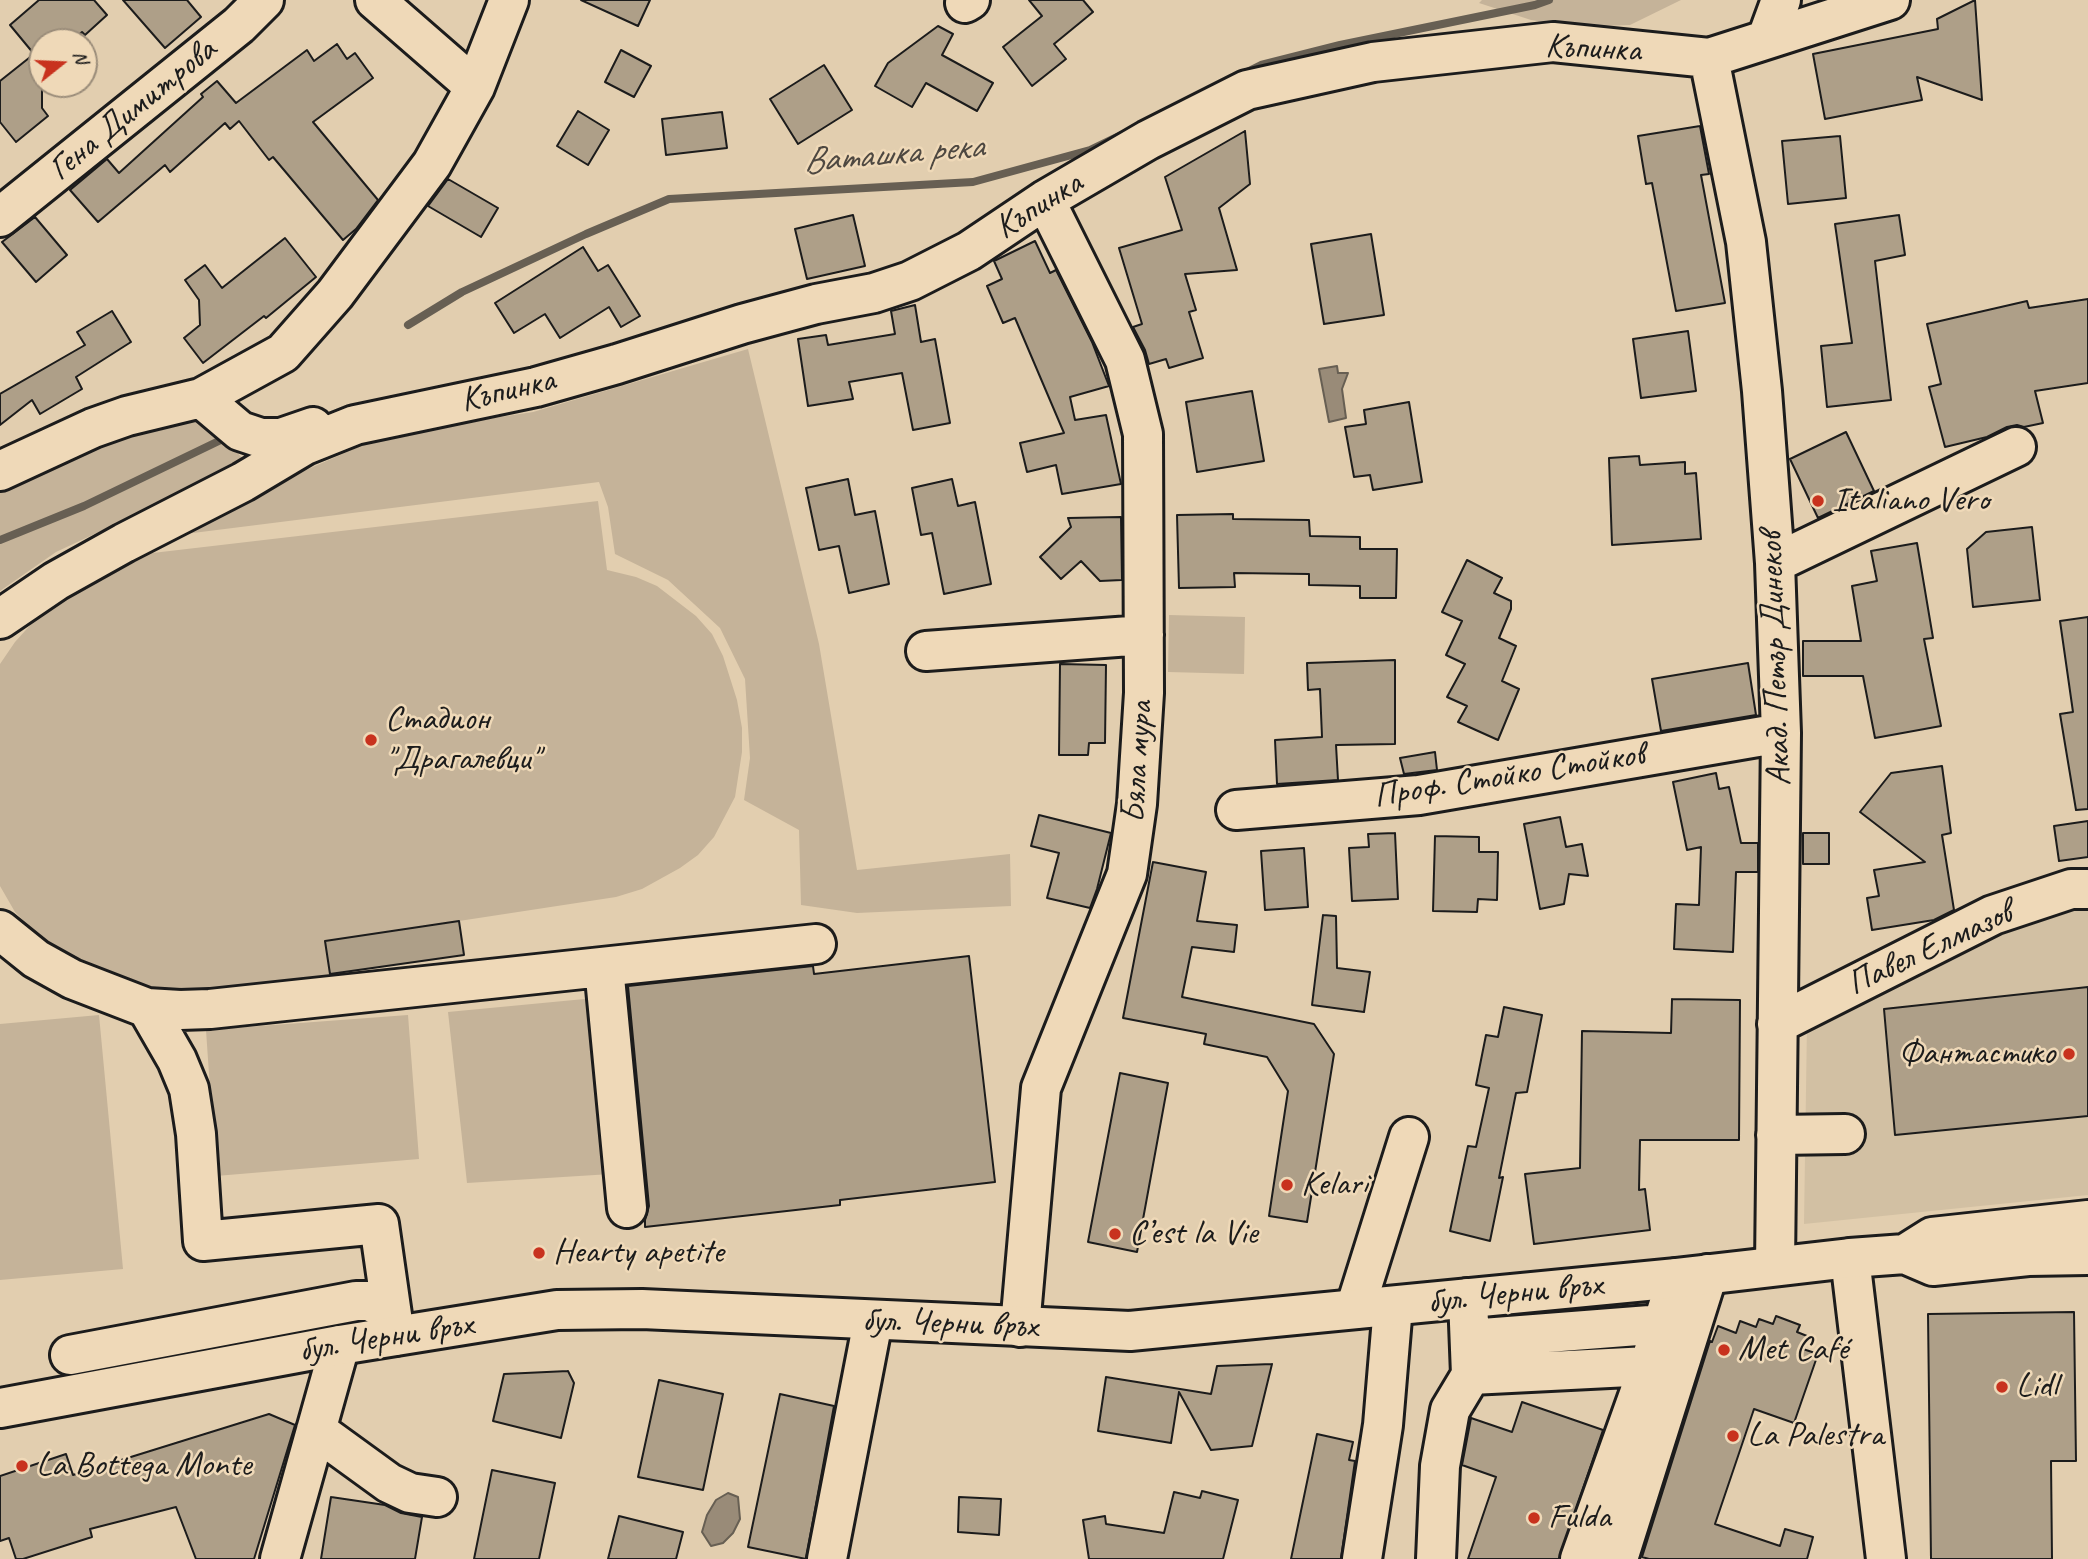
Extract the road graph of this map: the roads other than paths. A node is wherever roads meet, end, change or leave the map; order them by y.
1 (264, 0) edge
2 (374, 0) edge
3 (509, 0) edge
4 (1781, 0) edge
5 (1890, 0) edge
6 (1767, 38) junction
7 (1709, 58) junction
8 (475, 88) junction
9 (1045, 200) junction
10 (0, 217) edge
11 (201, 398) junction
12 (355, 425) junction
13 (2016, 447) dead end
14 (0, 471) edge
15 (1775, 563) junction
16 (0, 619) edge
17 (1144, 635) junction
18 (926, 651) dead end
19 (1782, 733) junction
20 (1236, 810) dead end
21 (2088, 889) edge
22 (0, 930) edge
23 (816, 944) dead end
24 (604, 967) junction
25 (147, 1008) junction
26 (1777, 1024) junction
27 (1845, 1133) dead end
28 (1776, 1135) junction
29 (1409, 1137) dead end
30 (627, 1208) dead end
31 (2088, 1220) edge
32 (1905, 1254) junction
33 (2088, 1255) edge
34 (1850, 1258) junction
35 (1775, 1266) junction
36 (1692, 1276) junction
37 (1468, 1298) junction
38 (1393, 1306) junction
39 (1355, 1309) junction
40 (873, 1321) junction
41 (393, 1324) junction
42 (1663, 1324) junction
43 (1020, 1326) junction
44 (340, 1345) junction
45 (70, 1355) dead end
46 (1471, 1357) junction
47 (1649, 1366) junction
48 (0, 1408) edge
49 (316, 1430) junction
50 (437, 1497) dead end
51 (280, 1559) edge
52 (827, 1559) edge
53 (1362, 1559) edge
54 (1436, 1559) edge
55 (1580, 1559) edge
56 (1618, 1559) edge
57 (1886, 1559) edge

1 - 10 street, Гена Димитрова
2 - 8 street
3 - 8 street
4 - 6 street
5 - 6 street, Къпинка
6 - 7 street, Къпинка
7 - 9 street, Къпинка
7 - 15 street, Акад. Петър Динеков
8 - 11 street
9 - 12 street, Къпинка
9 - 17 street, Бяла мура
11 - 12 street, Къпинка
11 - 14 street
12 - 16 street
13 - 15 street
15 - 19 street, Акад. Петър Динеков
17 - 18 street
17 - 43 street, Бяла мура
19 - 20 street, Проф. Стойко Стойков
19 - 26 street, Акад. Петър Динеков
21 - 26 street, Павел Елмазов
22 - 25 street
23 - 24 street
24 - 25 street
24 - 30 street
25 - 41 street
26 - 28 street, Акад. Петър Динеков
27 - 28 street
28 - 35 street, Акад. Петър Динеков
29 - 39 street
31 - 32 street, бул. Черни връх
32 - 33 street, бул. Черни връх
32 - 34 street, бул. Черни връх
34 - 35 street, бул. Черни връх
34 - 57 street
35 - 36 street, бул. Черни връх
36 - 37 street, бул. Черни връх
36 - 42 street
36 - 56 street
37 - 38 street, бул. Черни връх
37 - 46 street
38 - 39 street, бул. Черни връх
38 - 53 street
39 - 43 street, бул. Черни връх
40 - 41 street, бул. Черни връх
40 - 43 street, бул. Черни връх
40 - 52 street
41 - 44 street, бул. Черни връх
41 - 45 street
42 - 46 street
42 - 47 street
44 - 48 street, бул. Черни връх
44 - 49 street
46 - 47 street
46 - 54 street
47 - 55 street
49 - 50 street
49 - 51 street

